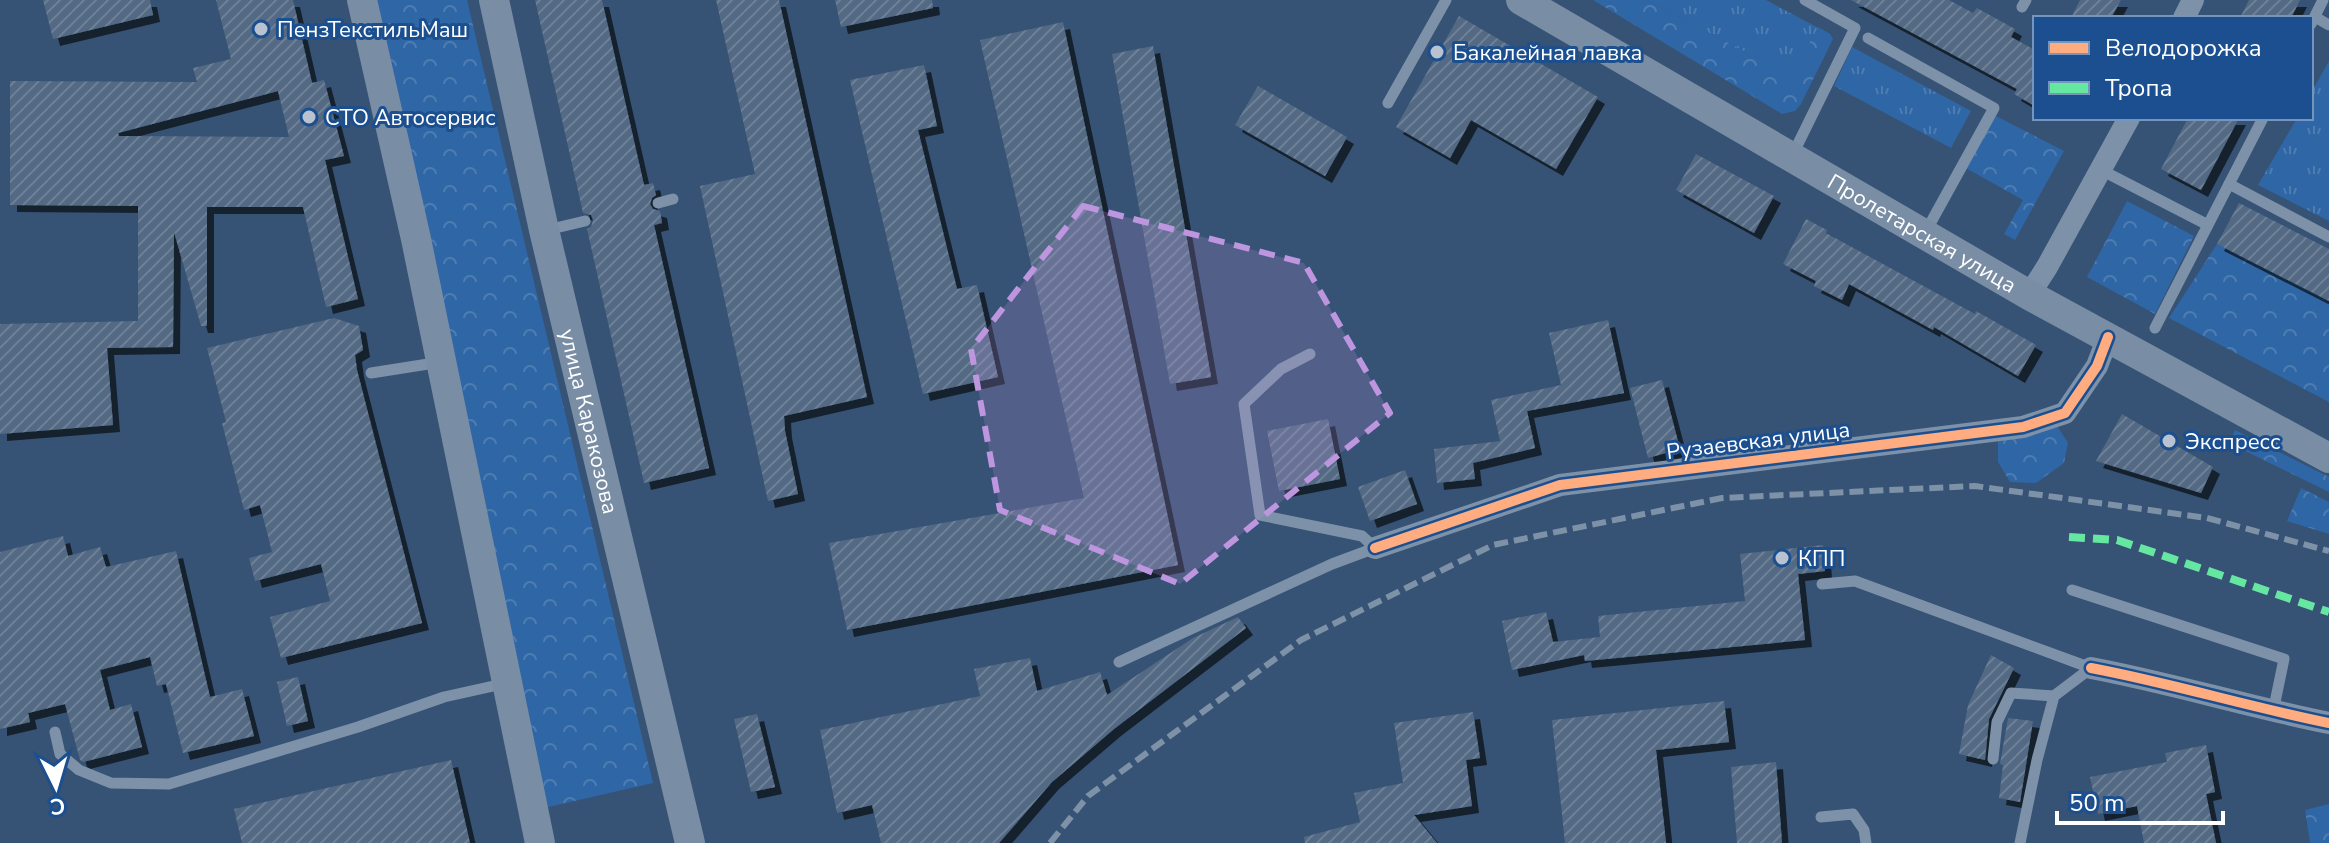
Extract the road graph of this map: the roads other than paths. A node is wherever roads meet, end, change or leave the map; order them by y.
1 (362, 0) edge
2 (494, 0) edge
3 (1446, 0) edge
4 (1521, 0) edge
5 (1805, 0) edge
6 (2323, 0) edge
7 (2313, 20) edge
8 (2329, 25) edge
9 (1868, 38) dead end
10 (1388, 103) dead end
11 (2128, 120) edge
12 (2262, 120) edge
13 (1791, 158) junction
14 (2101, 170) junction
15 (2229, 184) junction
16 (673, 199) dead end
17 (658, 203) dead end
18 (585, 221) dead end
19 (2208, 225) junction
20 (544, 230) junction
21 (1925, 233) junction
22 (2329, 237) edge
23 (2029, 295) junction
24 (2155, 328) dead end
25 (2108, 337) junction
26 (1310, 354) dead end
27 (441, 362) junction
28 (371, 373) dead end
29 (2329, 458) edge
30 (1375, 548) junction
31 (1822, 584) dead end
32 (2072, 590) dead end
33 (1119, 662) dead end
34 (2091, 668) junction
35 (507, 683) junction
36 (2054, 696) junction
37 (2273, 712) junction
38 (2329, 723) edge
39 (55, 732) dead end
40 (1993, 759) dead end
41 (1821, 817) dead end
42 (540, 843) edge
43 (690, 843) edge
44 (1866, 843) edge
45 (2020, 843) edge

1 - 27 main road
2 - 20 main road, улица Каракозова
3 - 10 lane
4 - 13 main road, Пролетарская улица
5 - 13 lane
6 - 7 lane
7 - 8 lane
9 - 21 lane
11 - 14 street
12 - 15 lane
13 - 21 main road, Пролетарская улица
14 - 19 lane
14 - 23 street
15 - 19 lane
15 - 22 lane
16 - 17 lane
18 - 20 lane
19 - 24 lane
20 - 43 main road, улица Каракозова
21 - 23 main road, Пролетарская улица
23 - 25 main road, Пролетарская улица
25 - 29 main road, Пролетарская улица
25 - 30 street, Рузаевская улица
26 - 30 lane
27 - 28 lane
27 - 35 main road
30 - 33 lane
31 - 34 lane
32 - 37 lane
34 - 36 lane
34 - 37 street
35 - 39 lane
35 - 42 main road
36 - 40 lane
36 - 45 lane
37 - 38 street
41 - 44 lane

